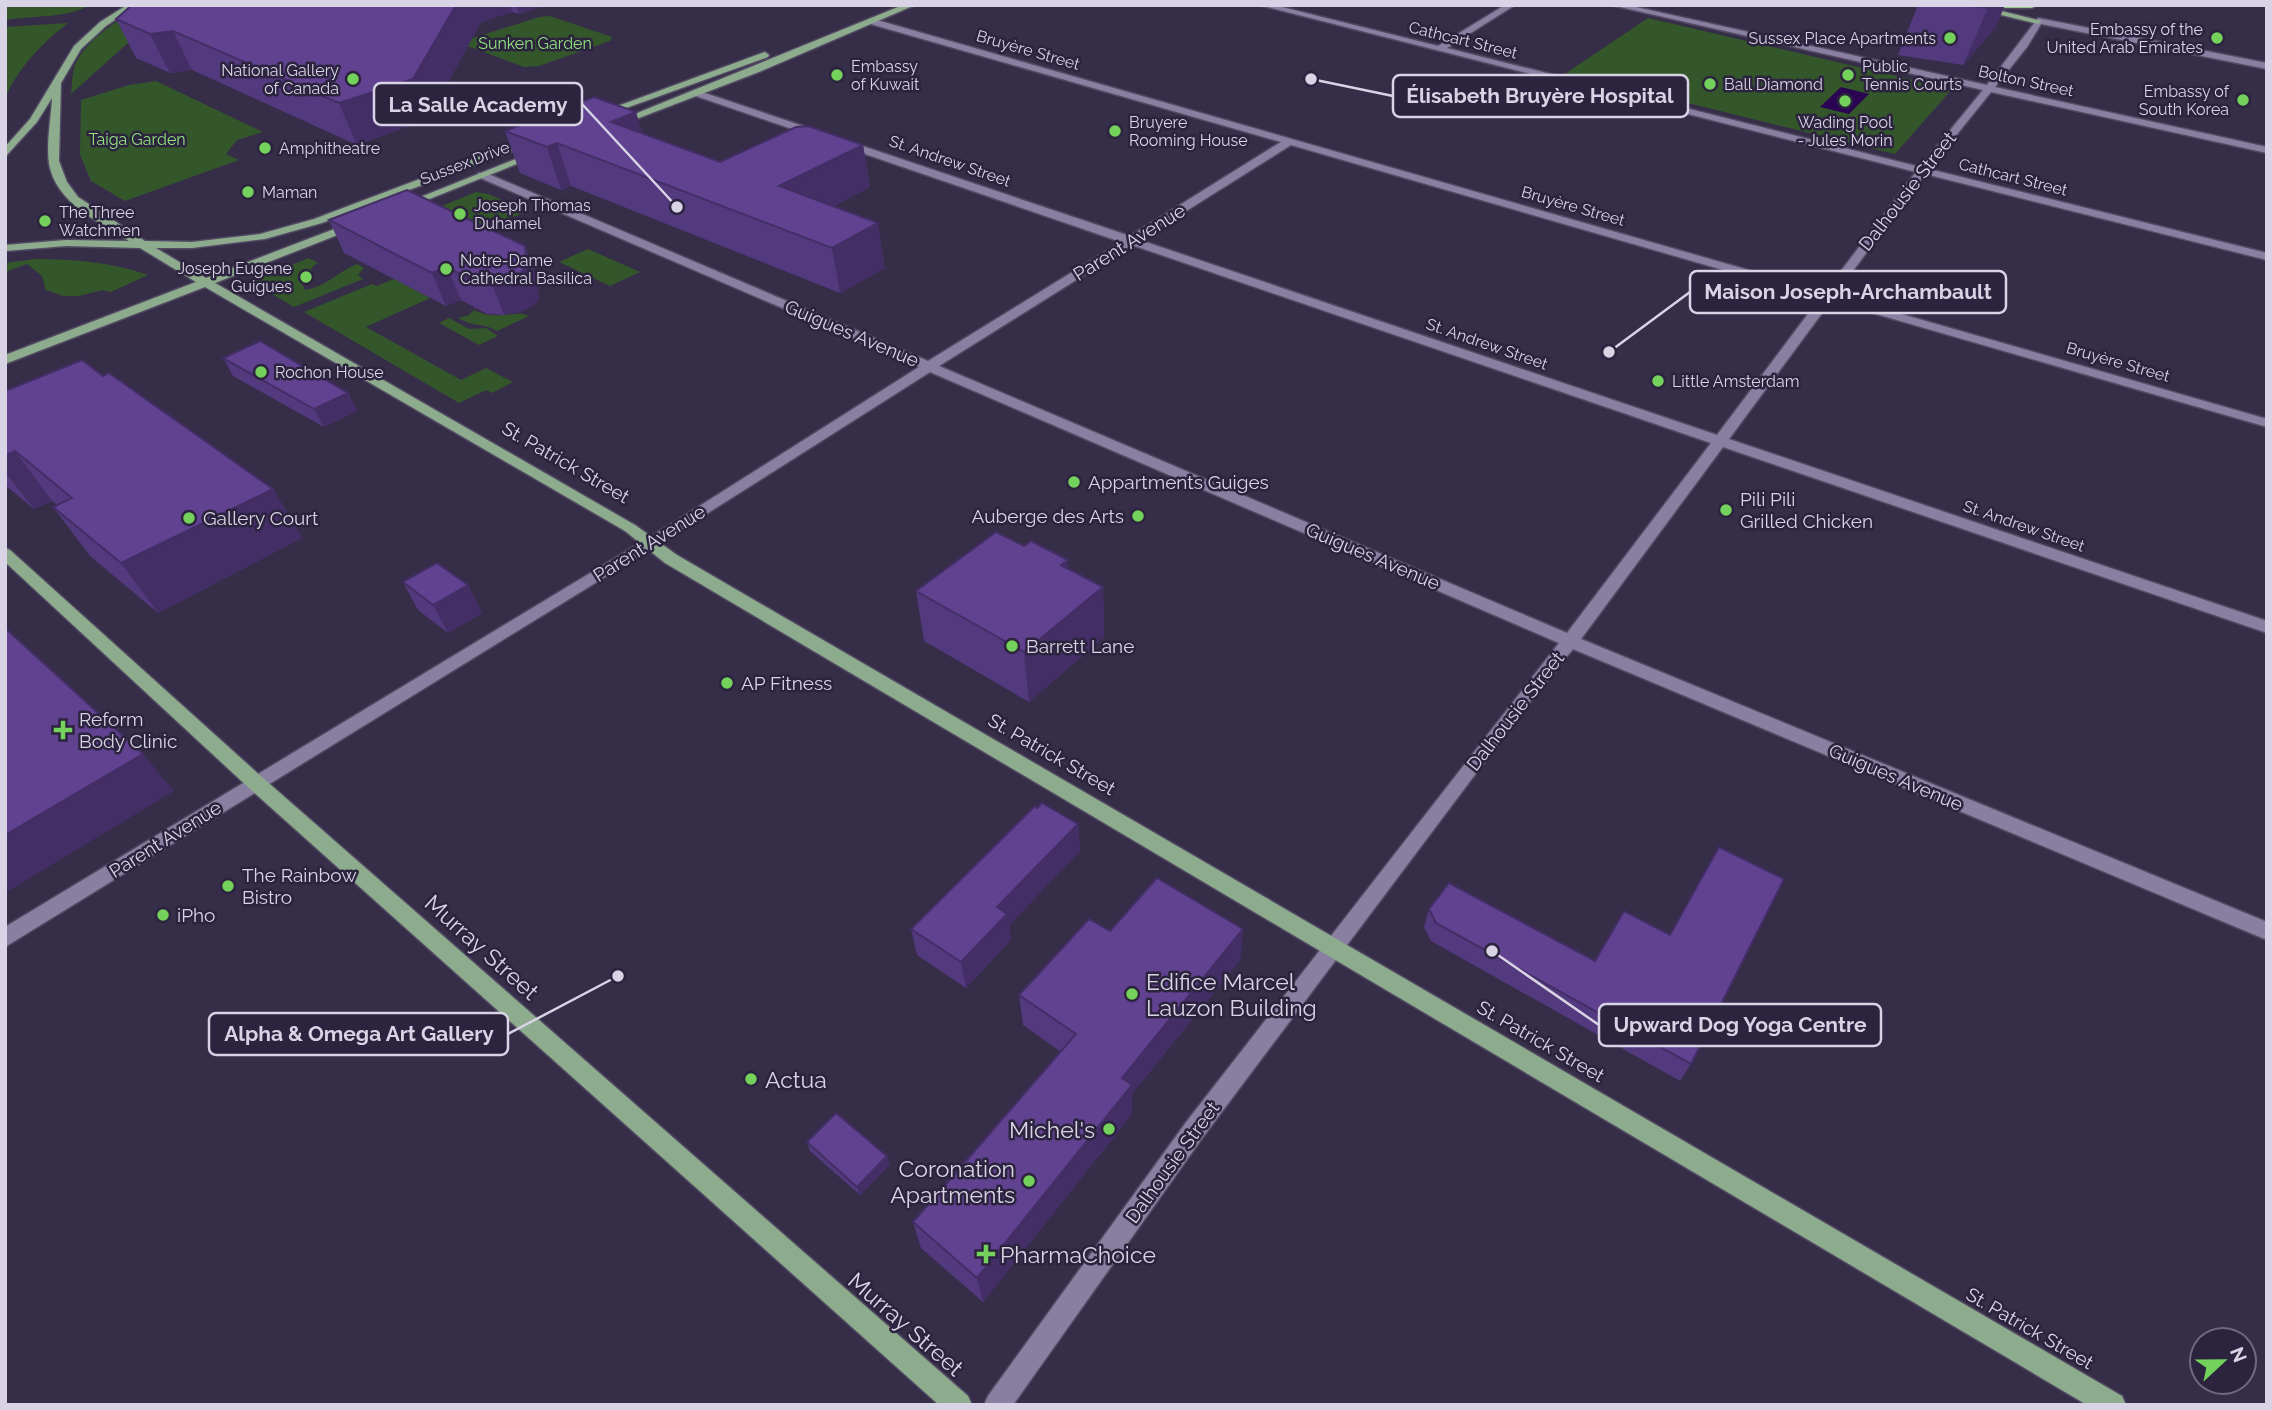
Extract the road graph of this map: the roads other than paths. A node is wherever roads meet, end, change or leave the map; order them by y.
1 (133, 5) edge
2 (911, 5) edge
3 (1263, 5) edge
4 (1511, 5) edge
5 (1615, 5) edge
6 (1964, 5) edge
7 (1991, 5) edge
8 (2032, 5) edge
9 (2041, 15) junction
10 (870, 21) junction
11 (820, 41) junction
12 (1438, 50) junction
13 (2267, 66) edge
14 (57, 85) junction
15 (1988, 89) junction
16 (696, 93) junction
17 (583, 120) edge
18 (604, 128) edge
19 (545, 135) edge
20 (1289, 142) junction
21 (2267, 150) edge
22 (543, 152) edge
23 (5, 154) edge
24 (1922, 171) junction
25 (482, 175) junction
26 (393, 210) edge
27 (368, 220) edge
28 (1132, 242) junction
29 (146, 246) junction
30 (5, 248) edge
31 (2267, 257) edge
32 (206, 282) junction
33 (1826, 297) junction
34 (5, 360) edge
35 (929, 366) junction
36 (2267, 423) edge
37 (1719, 442) junction
38 (650, 542) junction
39 (5, 553) edge
40 (2267, 626) edge
41 (1571, 640) junction
42 (256, 783) junction
43 (2267, 931) edge
44 (5, 938) edge
45 (1333, 947) junction
46 (959, 1405) edge
47 (997, 1405) edge
48 (2113, 1405) edge

1 - 14 main road
2 - 10 main road
3 - 12 street, Cathcart Street
4 - 12 street
5 - 15 street, Bolton Street
6 - 9 main road
7 - 8 highway
9 - 13 street
9 - 15 street, Dalhousie Street
10 - 11 main road
10 - 20 street, Bruyère Street
11 - 16 main road
11 - 17 main road
12 - 24 street, Cathcart Street
14 - 23 main road
14 - 29 main road, St. Patrick Street
15 - 21 street, Bolton Street
15 - 24 street, Dalhousie Street
16 - 18 main road
16 - 28 street, St. Andrew Street
19 - 29 main road, Sussex Drive
20 - 28 street, Parent Avenue
20 - 33 street, Bruyère Street
22 - 25 main road, Sussex Drive
24 - 31 street, Cathcart Street
24 - 33 street, Dalhousie Street
25 - 26 main road, Sussex Drive
25 - 35 street, Guigues Avenue
27 - 32 main road
28 - 35 street, Parent Avenue
28 - 37 street, St. Andrew Street
29 - 30 main road, Sussex Drive
29 - 32 main road, St. Patrick Street
32 - 34 main road
32 - 38 main road, St. Patrick Street
33 - 36 street, Bruyère Street
33 - 37 street, Dalhousie Street
35 - 38 street, Parent Avenue
35 - 41 street, Guigues Avenue
37 - 40 street, St. Andrew Street
37 - 41 street, Dalhousie Street
38 - 42 street, Parent Avenue
38 - 45 main road, St. Patrick Street
39 - 42 main road, Murray Street
41 - 43 street, Guigues Avenue
41 - 45 street, Dalhousie Street
42 - 44 street, Parent Avenue
42 - 46 main road, Murray Street
45 - 47 street, Dalhousie Street
45 - 48 main road, St. Patrick Street

